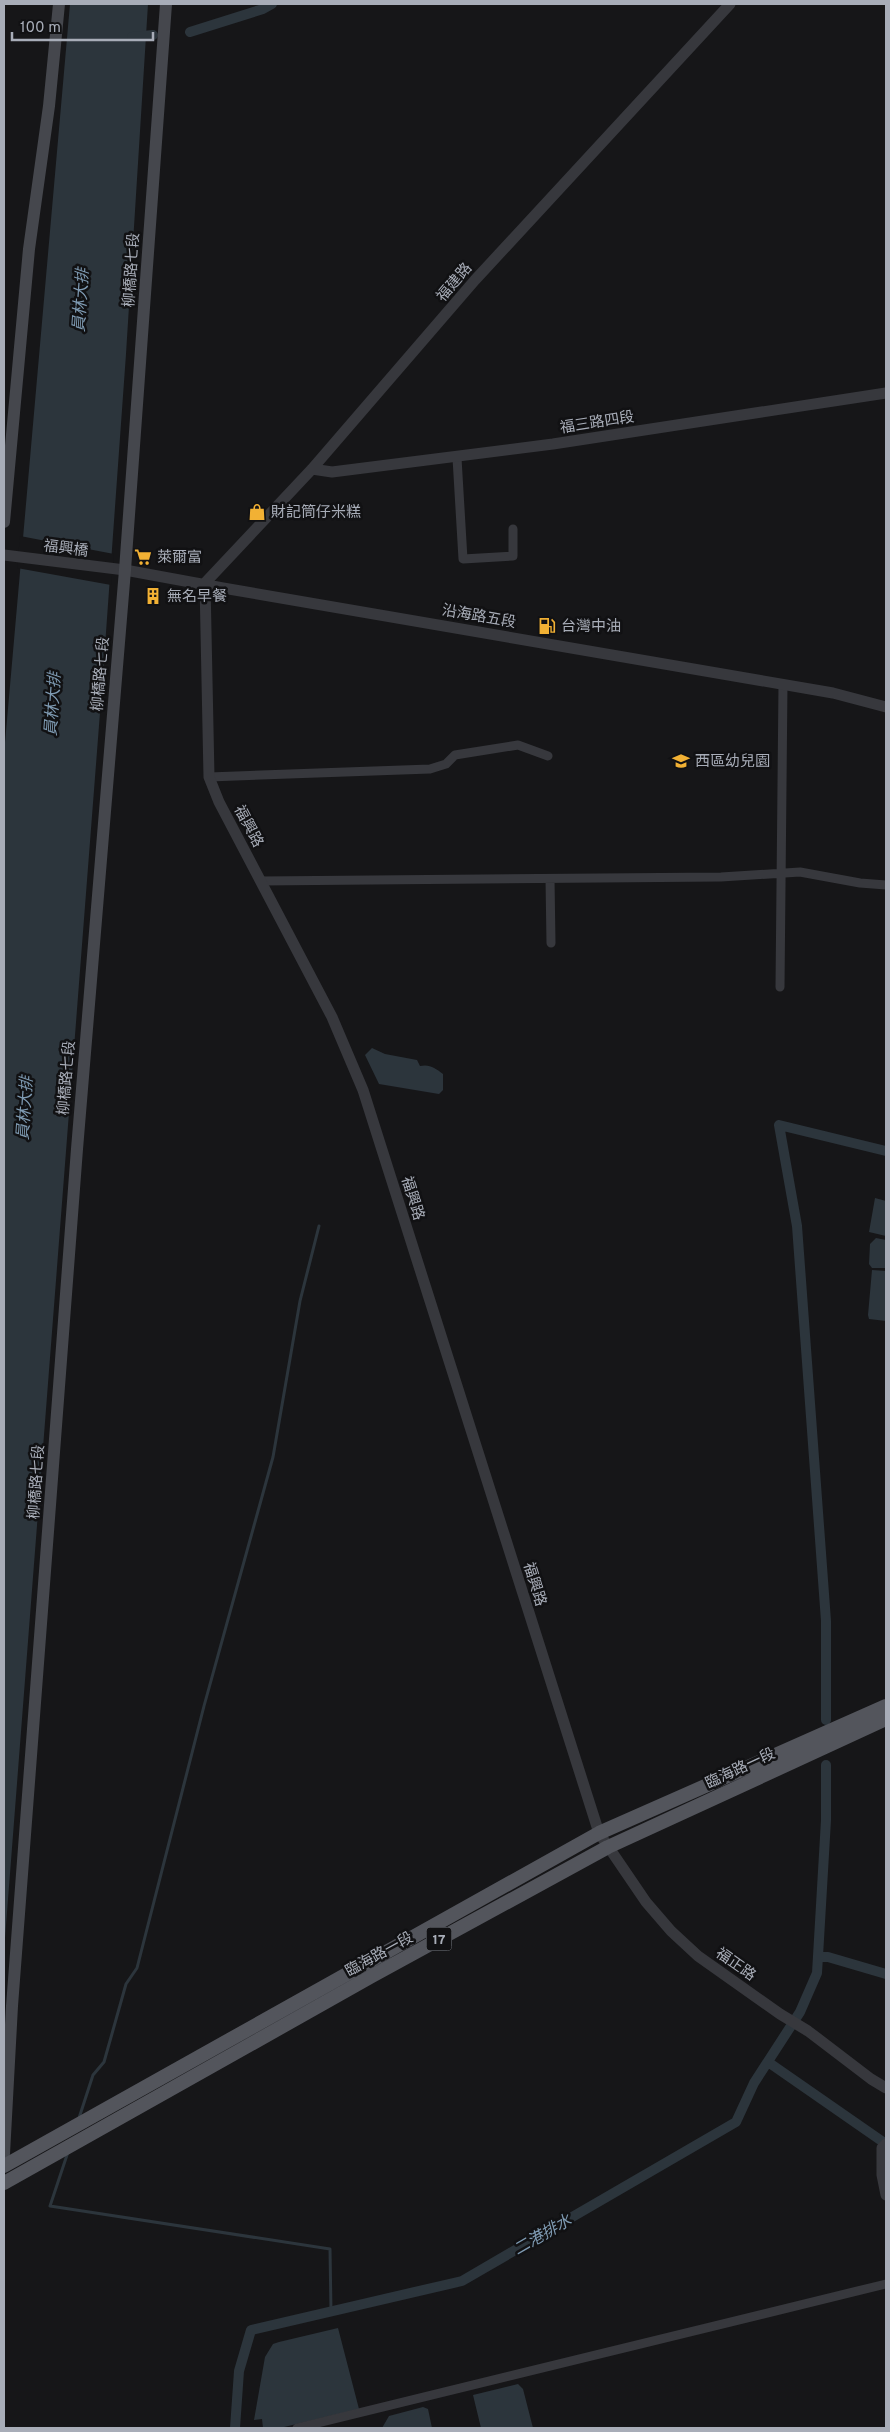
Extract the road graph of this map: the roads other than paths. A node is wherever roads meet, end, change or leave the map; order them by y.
1 (58, 4) edge
2 (166, 4) edge
3 (730, 4) edge
4 (886, 393) edge
5 (457, 458) junction
6 (312, 469) junction
7 (4, 522) edge
8 (513, 529) dead end
9 (4, 556) edge
10 (125, 570) junction
11 (205, 583) junction
12 (783, 684) junction
13 (886, 707) edge
14 (548, 756) dead end
15 (209, 777) junction
16 (781, 872) junction
17 (550, 879) junction
18 (261, 881) junction
19 (886, 885) edge
20 (551, 943) dead end
21 (780, 987) dead end
22 (886, 1706) edge
23 (886, 1719) edge
24 (599, 1833) junction
25 (608, 1847) junction
26 (886, 2088) edge
27 (886, 2144) edge
28 (4, 2154) edge
29 (4, 2166) edge
30 (4, 2183) edge
31 (886, 2195) edge
32 (886, 2284) edge
33 (297, 2428) edge

1 - 7 main road
2 - 10 main road, 柳橋路七段
3 - 6 street, 福建路
4 - 5 street, 福三路四段
5 - 6 street, 福三路四段
5 - 8 street
6 - 11 street, 福建路
9 - 10 street, 福興橋
10 - 11 street, 沿海路五段
10 - 28 main road, 柳橋路七段
11 - 12 street, 沿海路五段
11 - 15 street, 福興路
12 - 13 street, 沿海路五段
12 - 16 street
14 - 15 street
15 - 18 street, 福興路
16 - 17 street
16 - 19 street
16 - 21 street
17 - 18 street
17 - 20 street
18 - 24 street, 福興路
22 - 24 main road, 臨海路一段 / 17
23 - 25 main road, 臨海路一段 / 17
24 - 25 street, 福正路
24 - 29 main road, 臨海路一段 / 17
25 - 26 street, 福正路
25 - 30 main road, 臨海路一段 / 17
27 - 31 street
32 - 33 street

